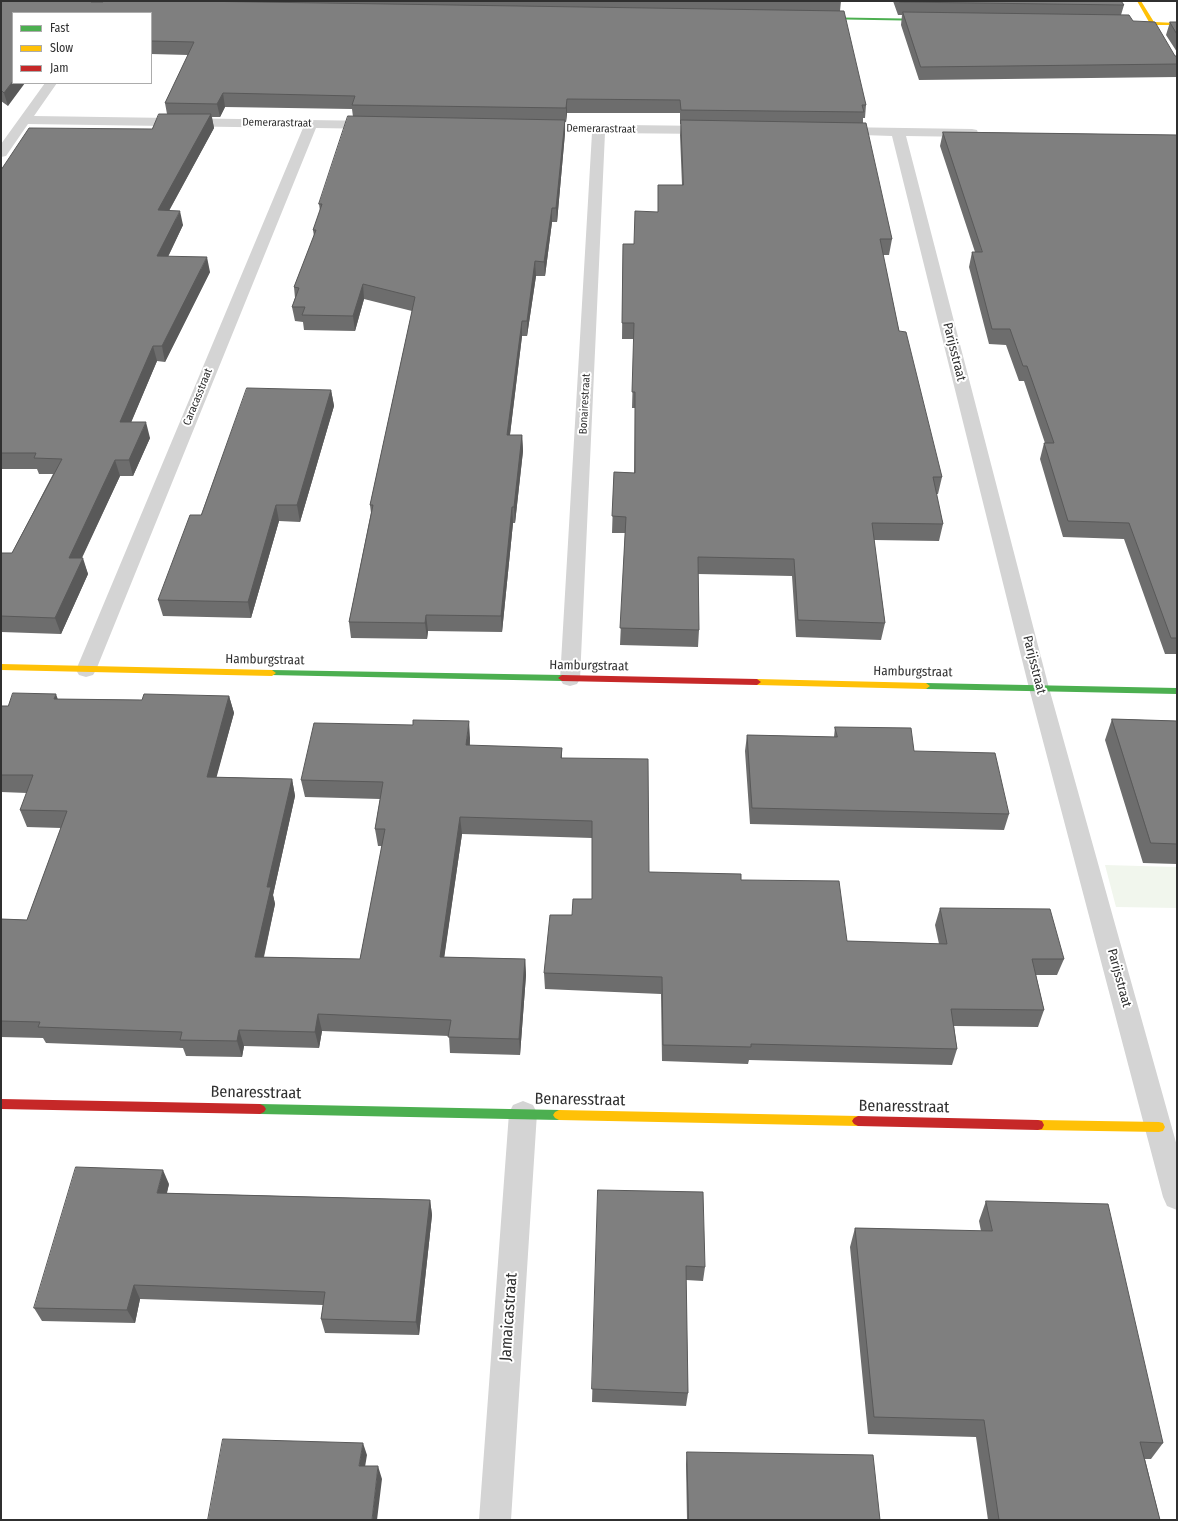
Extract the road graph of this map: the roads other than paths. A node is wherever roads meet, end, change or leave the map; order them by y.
1 (1139, 1) edge
2 (803, 18) edge
3 (938, 20) edge
4 (1113, 23) edge
5 (1153, 24) junction
6 (1177, 24) edge
7 (1177, 65) edge
8 (50, 84) edge
9 (25, 120) junction
10 (311, 124) junction
11 (389, 125) edge
12 (522, 128) edge
13 (599, 129) junction
14 (725, 130) edge
15 (827, 131) edge
16 (898, 132) junction
17 (985, 133) edge
18 (1, 153) edge
19 (1, 667) edge
20 (86, 670) junction
21 (570, 679) junction
22 (1039, 688) junction
23 (1177, 691) edge
24 (1, 1104) edge
25 (523, 1113) junction
26 (1159, 1127) junction
27 (1177, 1197) edge
28 (495, 1520) edge

1 - 5 street
2 - 3 street
4 - 5 street
5 - 6 street
5 - 7 street
8 - 9 street
9 - 10 street, Demerarastraat
9 - 18 street
10 - 11 street, Demerarastraat
10 - 20 street, Caracasstraat
12 - 13 street, Demerarastraat
13 - 14 street, Demerarastraat
13 - 21 street, Bonairestraat
15 - 16 street
16 - 17 street
16 - 22 street, Parijsstraat
19 - 20 street, Hamburgstraat
20 - 21 street, Hamburgstraat
21 - 22 street, Hamburgstraat
22 - 23 street, Hamburgstraat
22 - 26 street, Parijsstraat
24 - 25 street, Benaresstraat
25 - 26 street, Benaresstraat
25 - 28 street, Jamaicastraat
26 - 27 street, Parijsstraat

